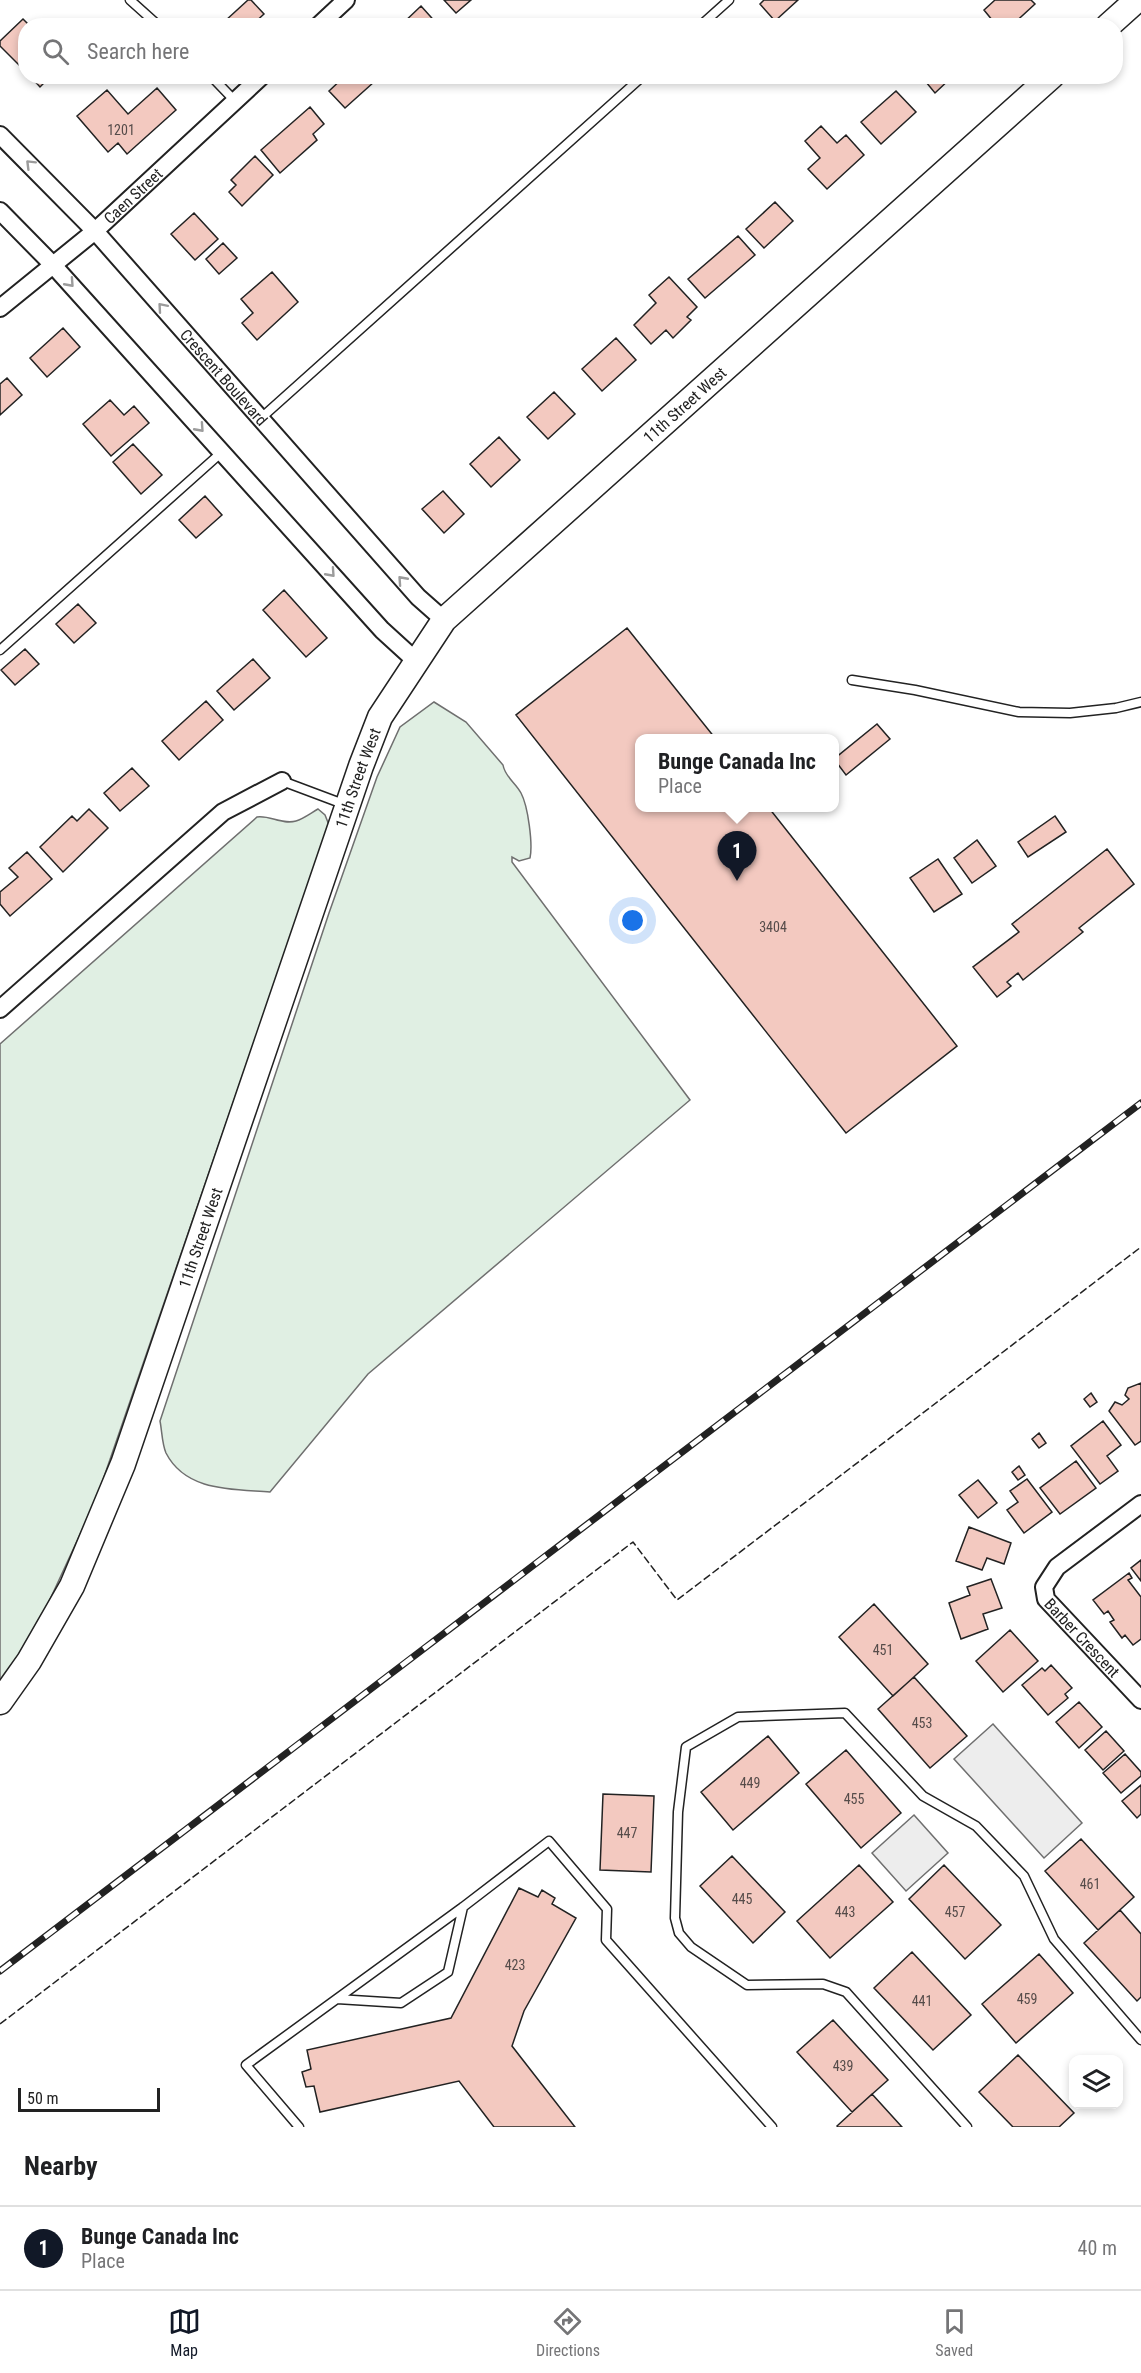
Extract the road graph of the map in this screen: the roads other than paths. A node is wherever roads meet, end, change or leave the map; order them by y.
1 (130, 0) edge
2 (346, 0) edge
3 (729, 0) edge
4 (1137, 0) edge
5 (150, 18) edge
6 (327, 18) edge
7 (709, 18) edge
8 (1117, 18) edge
9 (219, 84) edge
10 (253, 84) edge
11 (634, 84) edge
12 (1043, 84) edge
13 (235, 100) junction
14 (0, 135) edge
15 (0, 211) edge
16 (95, 231) junction
17 (53, 265) junction
18 (0, 308) edge
19 (260, 419) junction
20 (222, 452) junction
21 (444, 620) junction
22 (0, 650) edge
23 (416, 661) junction
24 (852, 680) dead end
25 (1141, 702) edge
26 (282, 780) joint
27 (347, 805) junction
28 (0, 1009) edge
29 (1141, 1504) edge
30 (1141, 1700) edge
31 (0, 1702) edge
32 (463, 1907) junction
33 (337, 1999) junction
34 (1141, 2040) edge
35 (299, 2127) edge
36 (772, 2127) edge
37 (967, 2127) edge

1 - 5 lane
2 - 6 street
3 - 7 lane
4 - 8 main road
9 - 13 lane
10 - 13 street, Caen Street
11 - 19 lane
12 - 21 main road, 11th Street West
13 - 16 street, Caen Street
16 -> 14 street, Crescent Boulevard
15 - 17 street
16 - 17 street, Caen Street
19 -> 16 street, Crescent Boulevard
17 - 18 street, Caen Street
17 -> 20 street
21 -> 19 street, Crescent Boulevard
20 - 22 lane
20 -> 23 street
21 - 23 main road, 11th Street West
23 - 27 main road, 11th Street West
24 - 25 lane
26 - 27 lane
26 - 28 street
27 - 31 main road, 11th Street West
29 - 30 street, Barber Crescent
32 - 33 lane
32 - 33 lane
32 - 36 lane
33 - 35 lane
34 - 37 lane

